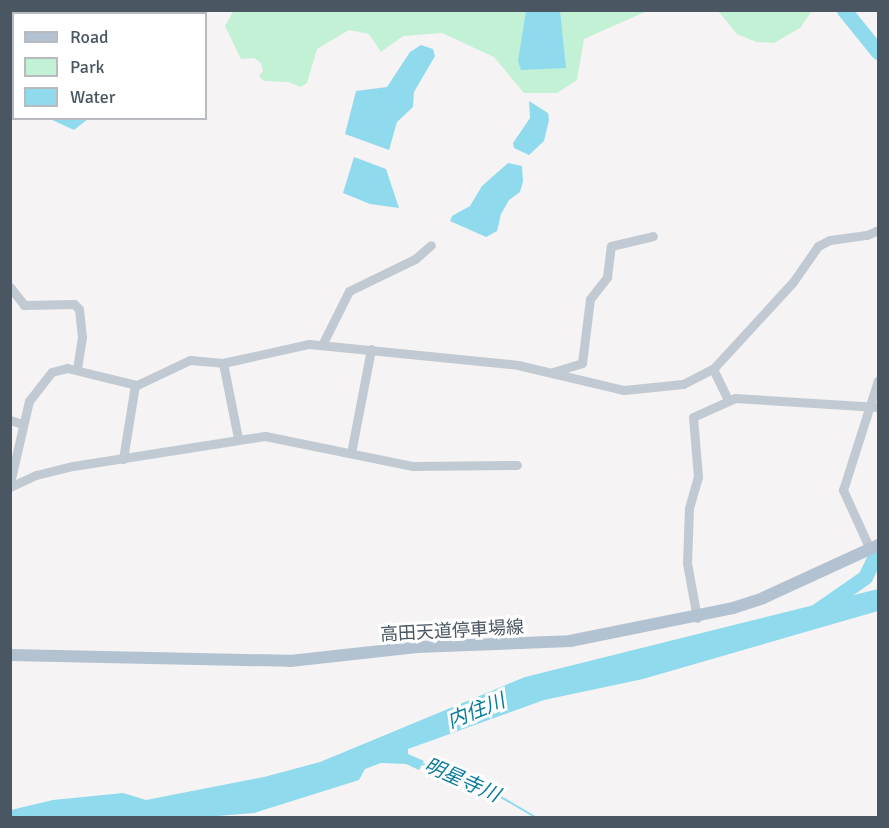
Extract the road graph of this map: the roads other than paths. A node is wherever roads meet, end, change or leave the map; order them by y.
1 (879, 230) edge
2 (653, 236) dead end
3 (431, 245) dead end
4 (10, 287) edge
5 (322, 345) junction
6 (371, 350) junction
7 (223, 363) junction
8 (713, 369) junction
9 (77, 370) junction
10 (550, 372) junction
11 (879, 380) edge
12 (135, 385) junction
13 (727, 398) junction
14 (875, 406) edge
15 (10, 420) edge
16 (22, 424) junction
17 (238, 438) junction
18 (351, 453) junction
19 (123, 459) junction
20 (517, 465) dead end
21 (10, 485) edge
22 (874, 546) edge
23 (697, 618) junction
24 (10, 655) edge

1 - 8 street
2 - 10 street
3 - 5 street
4 - 9 street
5 - 6 street
5 - 7 street
6 - 10 street
6 - 18 street
7 - 12 street
7 - 17 street
8 - 10 street
8 - 13 street
9 - 12 street
9 - 16 street
11 - 14 street
12 - 19 street
13 - 14 street
13 - 23 street
14 - 22 street
15 - 16 street
16 - 21 street
17 - 18 street
17 - 19 street
18 - 20 street
19 - 21 street
22 - 23 main road, 高田天道停車場線
23 - 24 main road, 高田天道停車場線

